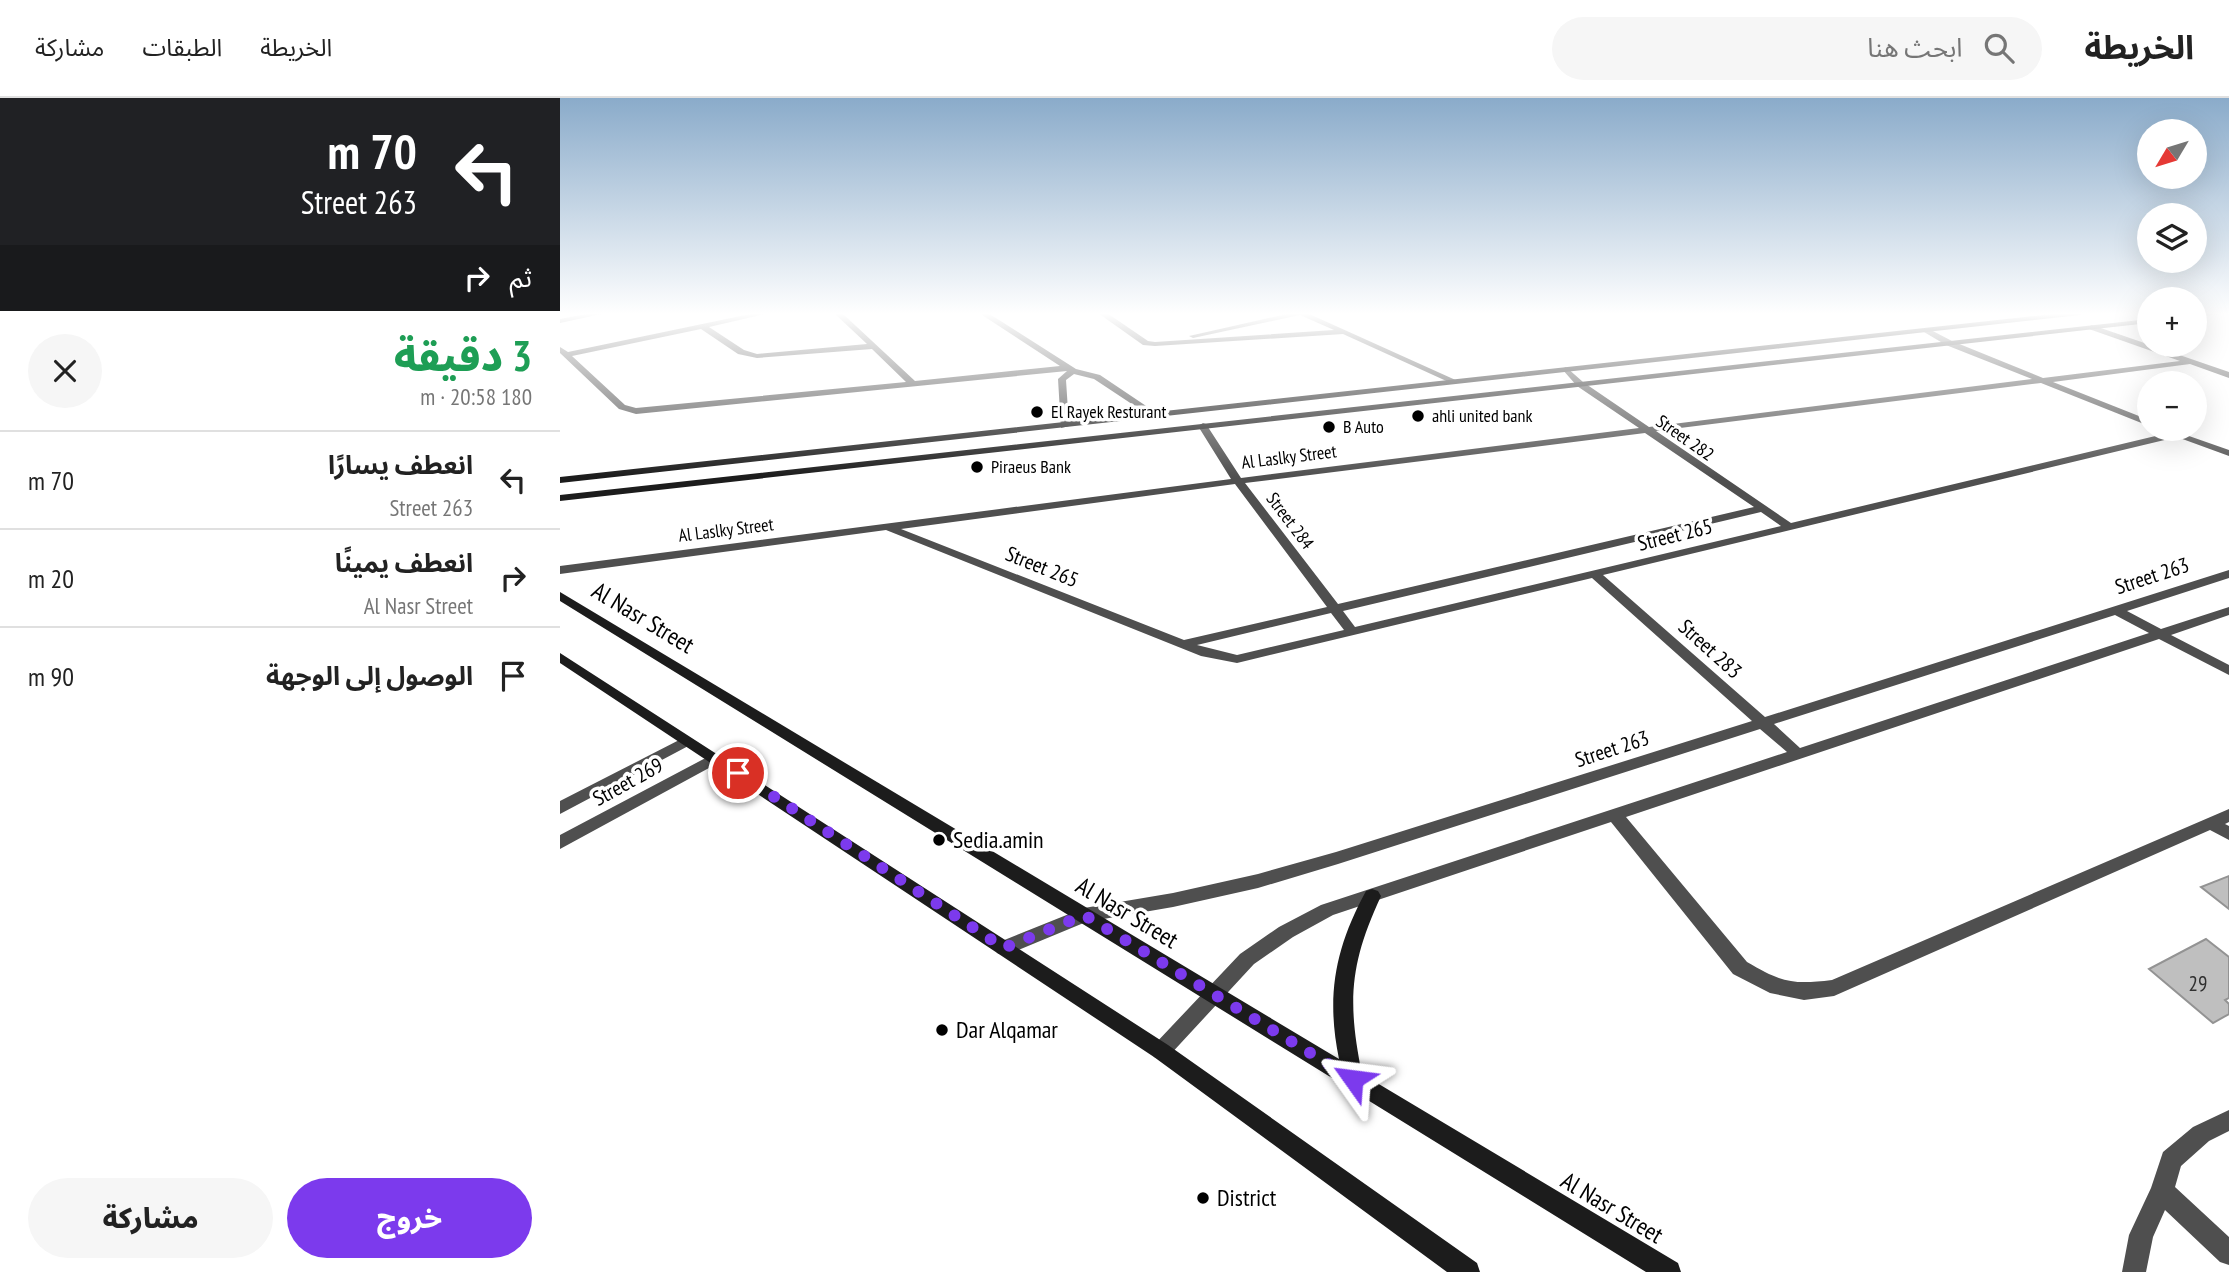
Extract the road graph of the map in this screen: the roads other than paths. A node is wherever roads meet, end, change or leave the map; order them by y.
1 (581, 368) edge
2 (897, 368) edge
3 (1424, 368) edge
4 (1577, 368) edge
5 (1726, 368) edge
6 (2010, 368) edge
7 (2141, 368) edge
8 (2207, 368) edge
9 (1071, 369) junction
10 (1566, 369) junction
11 (2229, 375) edge
12 (2040, 380) junction
13 (1456, 382) junction
14 (914, 384) junction
15 (1580, 384) junction
16 (1156, 416) junction
17 (2137, 418) edge
18 (1064, 426) junction
19 (1203, 426) junction
20 (1645, 429) junction
21 (2149, 441) edge
22 (2197, 441) edge
23 (2229, 453) edge
24 (612, 474) junction
25 (560, 480) edge
26 (1238, 481) junction
27 (593, 495) junction
28 (560, 498) edge
29 (1761, 509) junction
30 (888, 527) junction
31 (1790, 527) junction
32 (560, 570) edge
33 (2229, 573) edge
34 (1595, 574) junction
35 (560, 596) edge
36 (1334, 608) junction
37 (2116, 610) junction
38 (2229, 611) edge
39 (1353, 633) junction
40 (2160, 634) junction
41 (1183, 644) junction
42 (560, 657) edge
43 (2229, 671) edge
44 (1762, 723) junction
45 (687, 741) junction
46 (1798, 754) junction
47 (715, 758) junction
48 (560, 808) edge
49 (1615, 815) junction
50 (2229, 815) edge
51 (2211, 822) junction
52 (2229, 834) edge
53 (560, 843) edge
54 (1371, 896) junction
55 (1084, 915) junction
56 (1004, 948) junction
57 (1213, 994) junction
58 (1161, 1051) junction
59 (1353, 1079) junction
60 (2229, 1120) edge
61 (2162, 1191) junction
62 (2229, 1253) edge
63 (1468, 1272) edge
64 (1670, 1272) edge
65 (2134, 1272) edge

1 - 14 street
2 - 14 street
3 - 13 street
4 - 10 main road
5 - 15 main road, Al Laslky Street
6 - 12 street
7 - 12 street, Al Laslky Street
8 - 11 street
9 - 14 street
9 - 16 street
9 - 18 street
10 - 13 main road
10 - 15 street, Street 282
12 - 17 street
12 - 20 street, Al Laslky Street
13 - 16 main road
15 - 19 main road, Al Laslky Street
15 - 20 street, Street 282
16 - 18 main road
18 - 24 main road
19 - 26 street, Street 284
19 - 27 main road, Al Laslky Street
20 - 26 street, Al Laslky Street
20 - 29 street, Street 282
21 - 31 street, Street 265
22 - 23 street
24 - 25 main road
24 - 27 main road
26 - 30 street, Al Laslky Street
26 - 36 street, Street 284
27 - 28 main road, Al Laslky Street
29 - 31 street, Street 282
29 - 36 street, Street 265
30 - 32 street, Al Laslky Street
30 - 41 street, Street 265
31 - 34 street, Street 265
33 - 37 street, Street 263
34 - 39 street, Street 265
34 - 44 street, Street 283
35 - 55 main road, Al Nasr Street
36 - 39 street, Street 284
36 - 41 street, Street 265
37 - 40 street
37 - 44 street, Street 263
38 - 40 street
39 - 41 street, Street 265
40 - 43 street
40 - 46 street
42 - 45 main road
44 - 46 street, Street 283
44 - 55 street, Street 263
45 - 47 main road
45 - 48 street, Street 269
46 - 49 street
47 - 53 street, Street 269
47 - 56 main road
49 - 51 street
49 - 54 street
50 - 51 street
51 - 52 street
54 - 57 street
54 - 59 main road
55 - 56 street, Street 263
55 - 57 main road, Al Nasr Street
56 - 58 main road
57 - 58 street
57 - 59 main road, Al Nasr Street
58 - 63 main road
59 - 64 main road, Al Nasr Street
60 - 61 street
61 - 62 street
61 - 65 street

